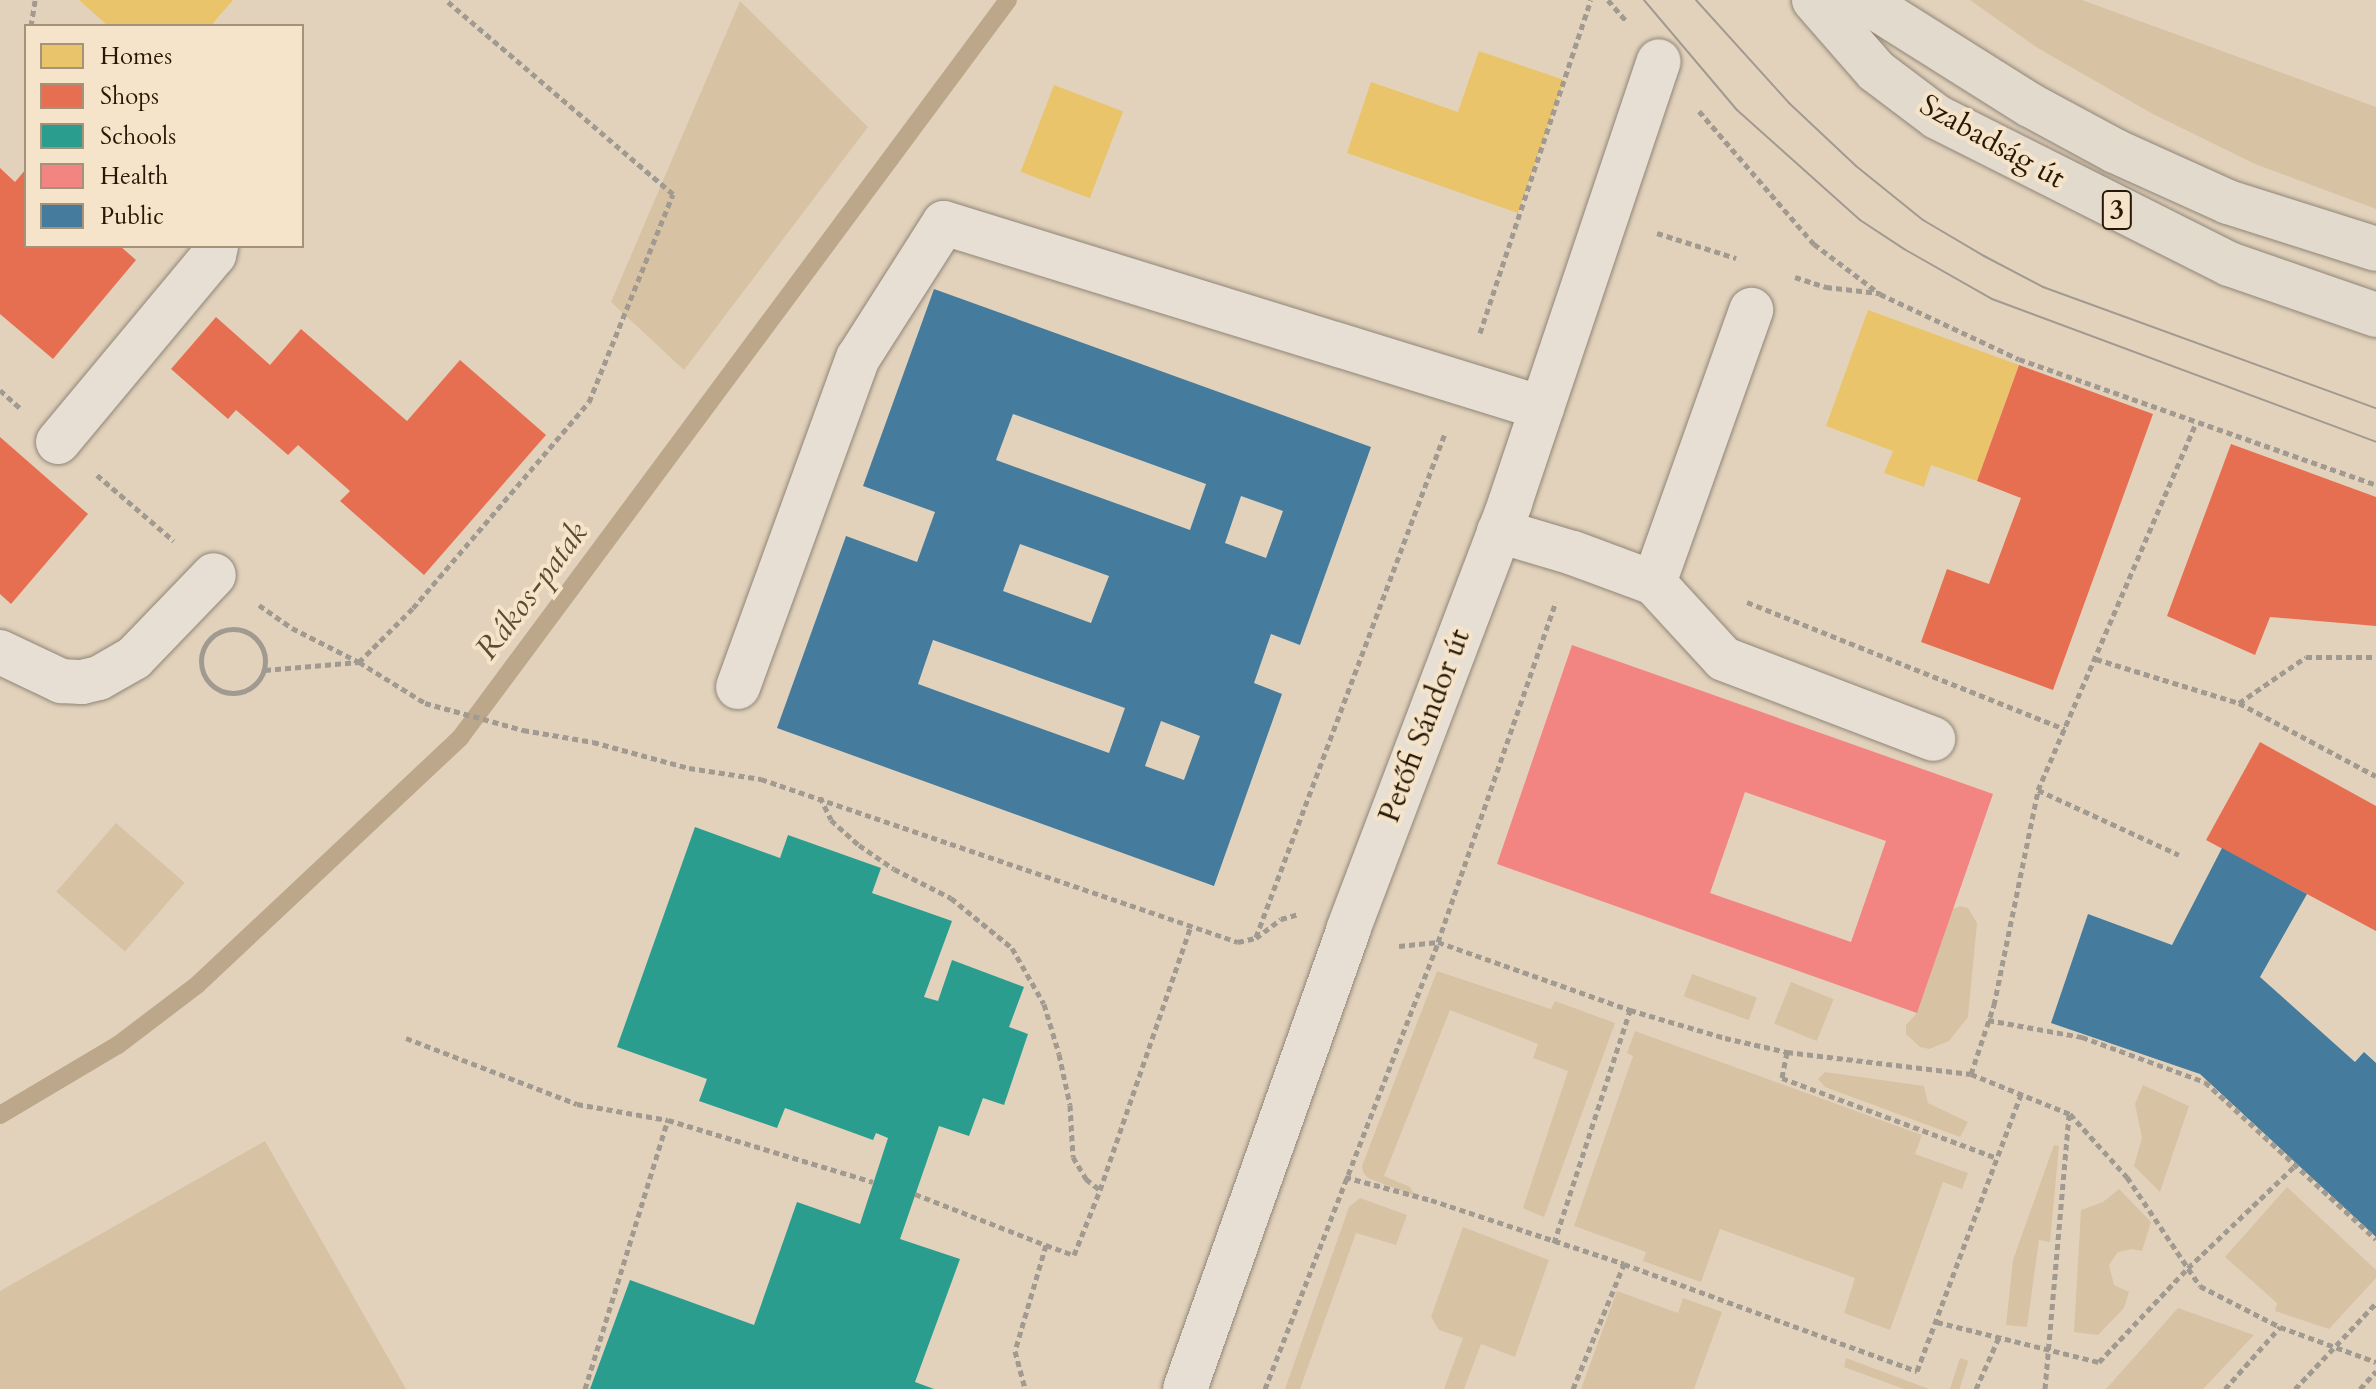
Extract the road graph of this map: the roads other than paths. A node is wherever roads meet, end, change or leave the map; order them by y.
1 (1814, 0) edge
2 (1863, 0) edge
3 (1904, 14) edge
4 (1659, 61) road end
5 (216, 248) edge
6 (2376, 249) edge
7 (1751, 310) dead end
8 (2376, 315) edge
9 (1542, 408) junction
10 (58, 442) dead end
11 (1499, 531) junction
12 (214, 575) dead end
13 (1658, 575) junction
14 (1, 655) edge
15 (738, 687) dead end
16 (1933, 739) dead end
17 (1185, 1389) edge

1 - 8 main road, Szabadság út / 3
2 - 3 main road, Szabadság út / 3
3 - 6 main road, Szabadság út / 3
4 - 9 street, Petőfi Sándor út
5 - 10 street
7 - 13 street
9 - 11 street, Petőfi Sándor út
9 - 15 street
11 - 13 street
11 - 17 street, Petőfi Sándor út
12 - 14 street
13 - 16 street

